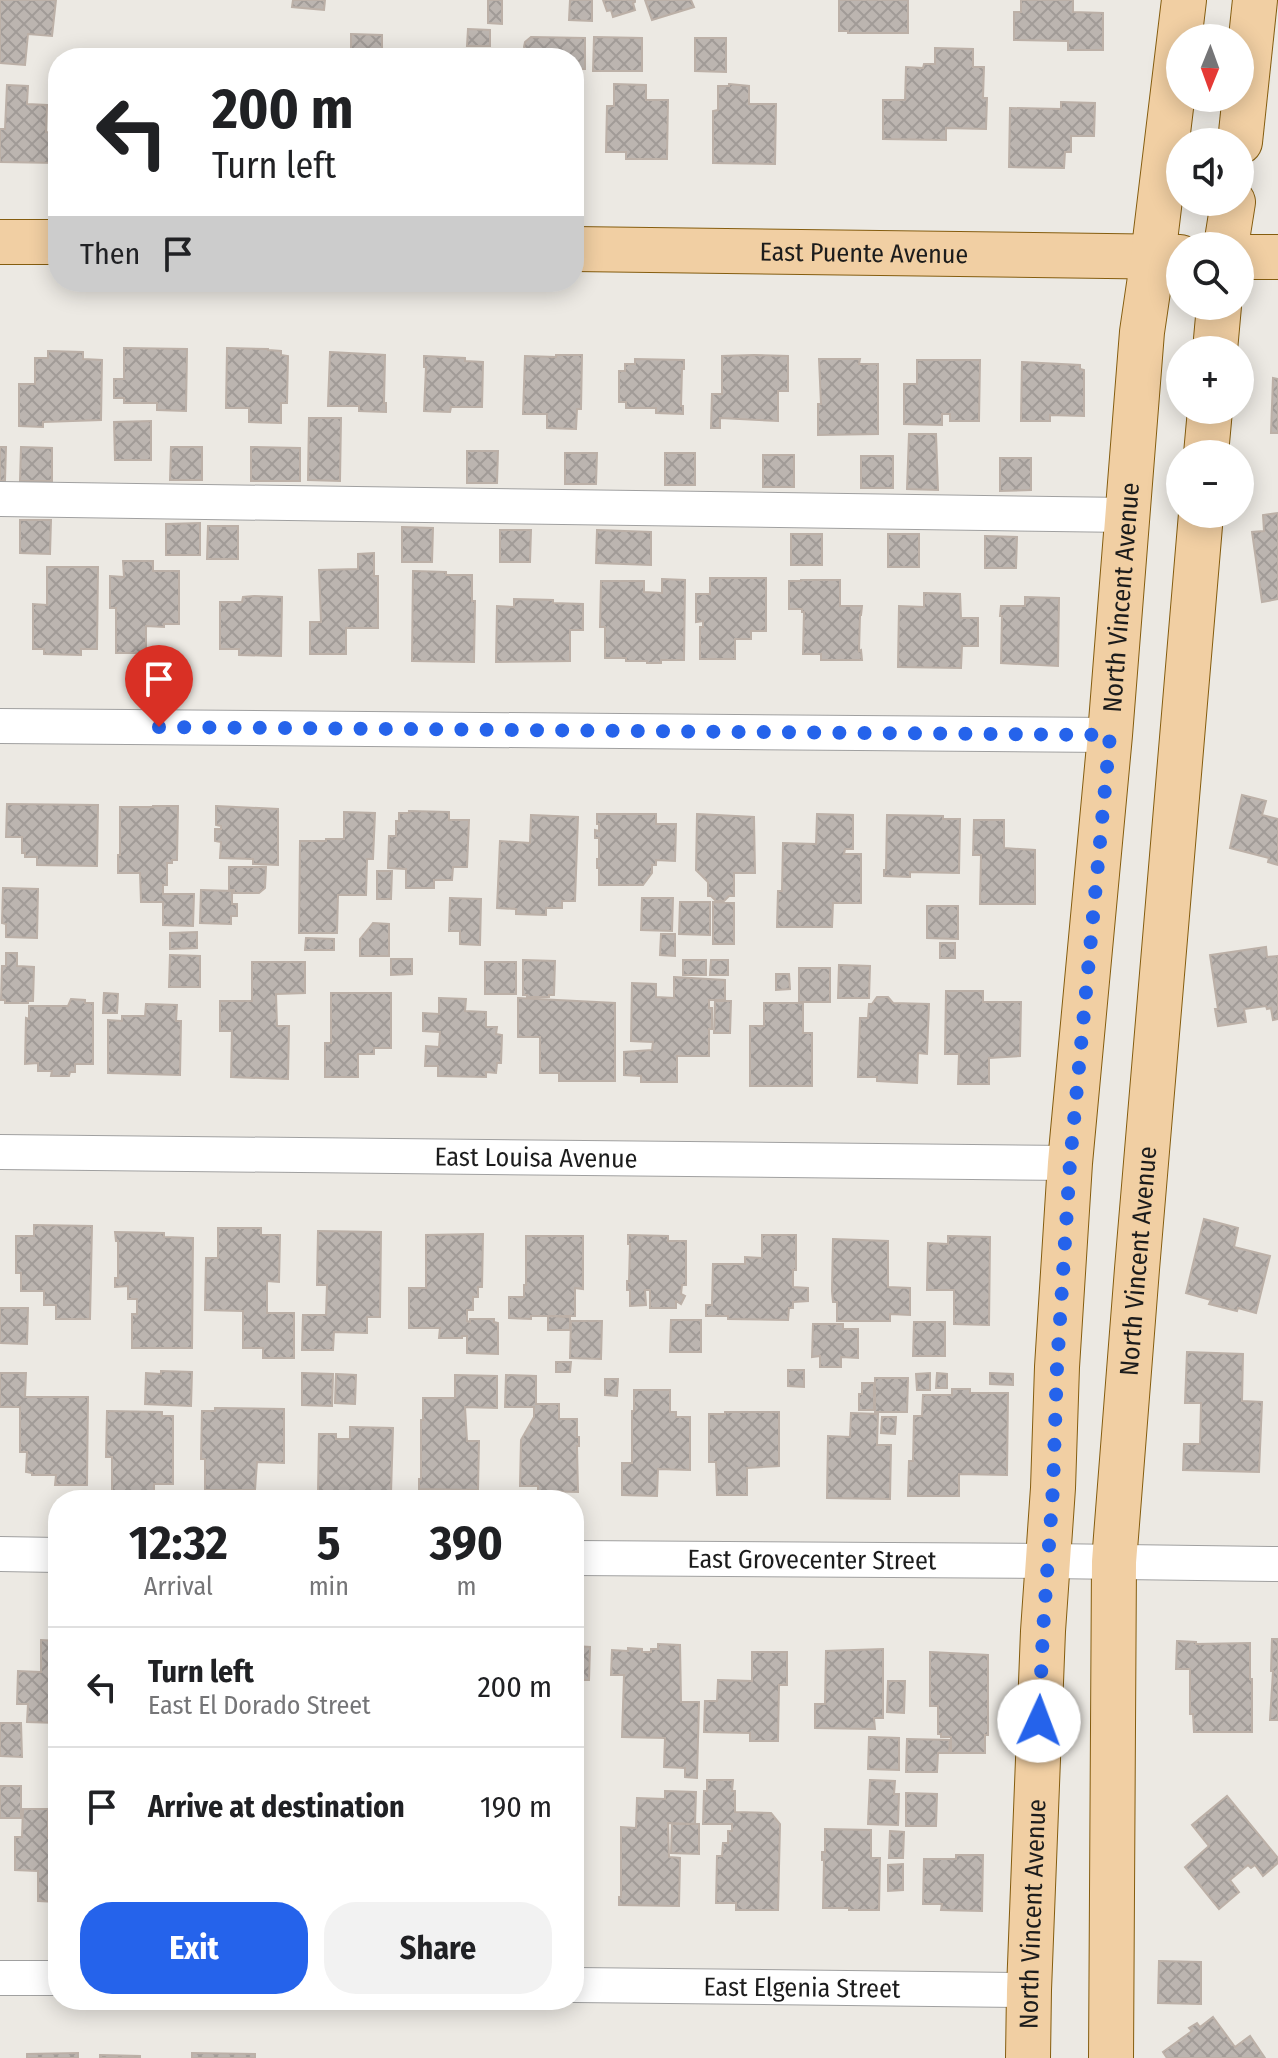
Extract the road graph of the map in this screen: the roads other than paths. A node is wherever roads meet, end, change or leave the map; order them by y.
1 (1184, 0) edge
2 (1255, 0) edge
3 (1241, 128) edge
4 (1169, 232) edge
5 (0, 242) edge
6 (48, 242) edge
7 (584, 249) edge
8 (1166, 257) edge
9 (1254, 257) edge
10 (1278, 257) edge
11 (1166, 260) edge
12 (0, 499) edge
13 (1128, 515) junction
14 (1200, 528) edge
15 (0, 726) edge
16 (1110, 735) junction
17 (0, 1152) edge
18 (1070, 1163) junction
19 (0, 1554) edge
20 (48, 1555) edge
21 (584, 1558) edge
22 (1048, 1561) junction
23 (1114, 1562) junction
24 (1278, 1564) edge
25 (0, 1978) edge
26 (48, 1978) edge
27 (584, 1985) edge
28 (1029, 1990) junction
29 (1028, 2058) edge
30 (1111, 2058) edge

1 - 4 main road, North Vincent Avenue
2 - 3 main road
5 - 6 main road
7 - 8 main road, East Puente Avenue
9 - 10 main road
11 - 13 main road, North Vincent Avenue
12 - 13 street
13 - 16 main road, North Vincent Avenue
14 - 23 main road, North Vincent Avenue
15 - 16 street
16 - 18 main road, North Vincent Avenue
17 - 18 street, East Louisa Avenue
18 - 22 main road, North Vincent Avenue
19 - 20 street
21 - 22 street, East Grovecenter Street
22 - 23 street, East Grovecenter Street
22 - 28 main road, North Vincent Avenue
23 - 24 street, East Grovecenter Street
23 - 30 main road, North Vincent Avenue
25 - 26 street
27 - 28 street, East Elgenia Street
28 - 29 main road, North Vincent Avenue

